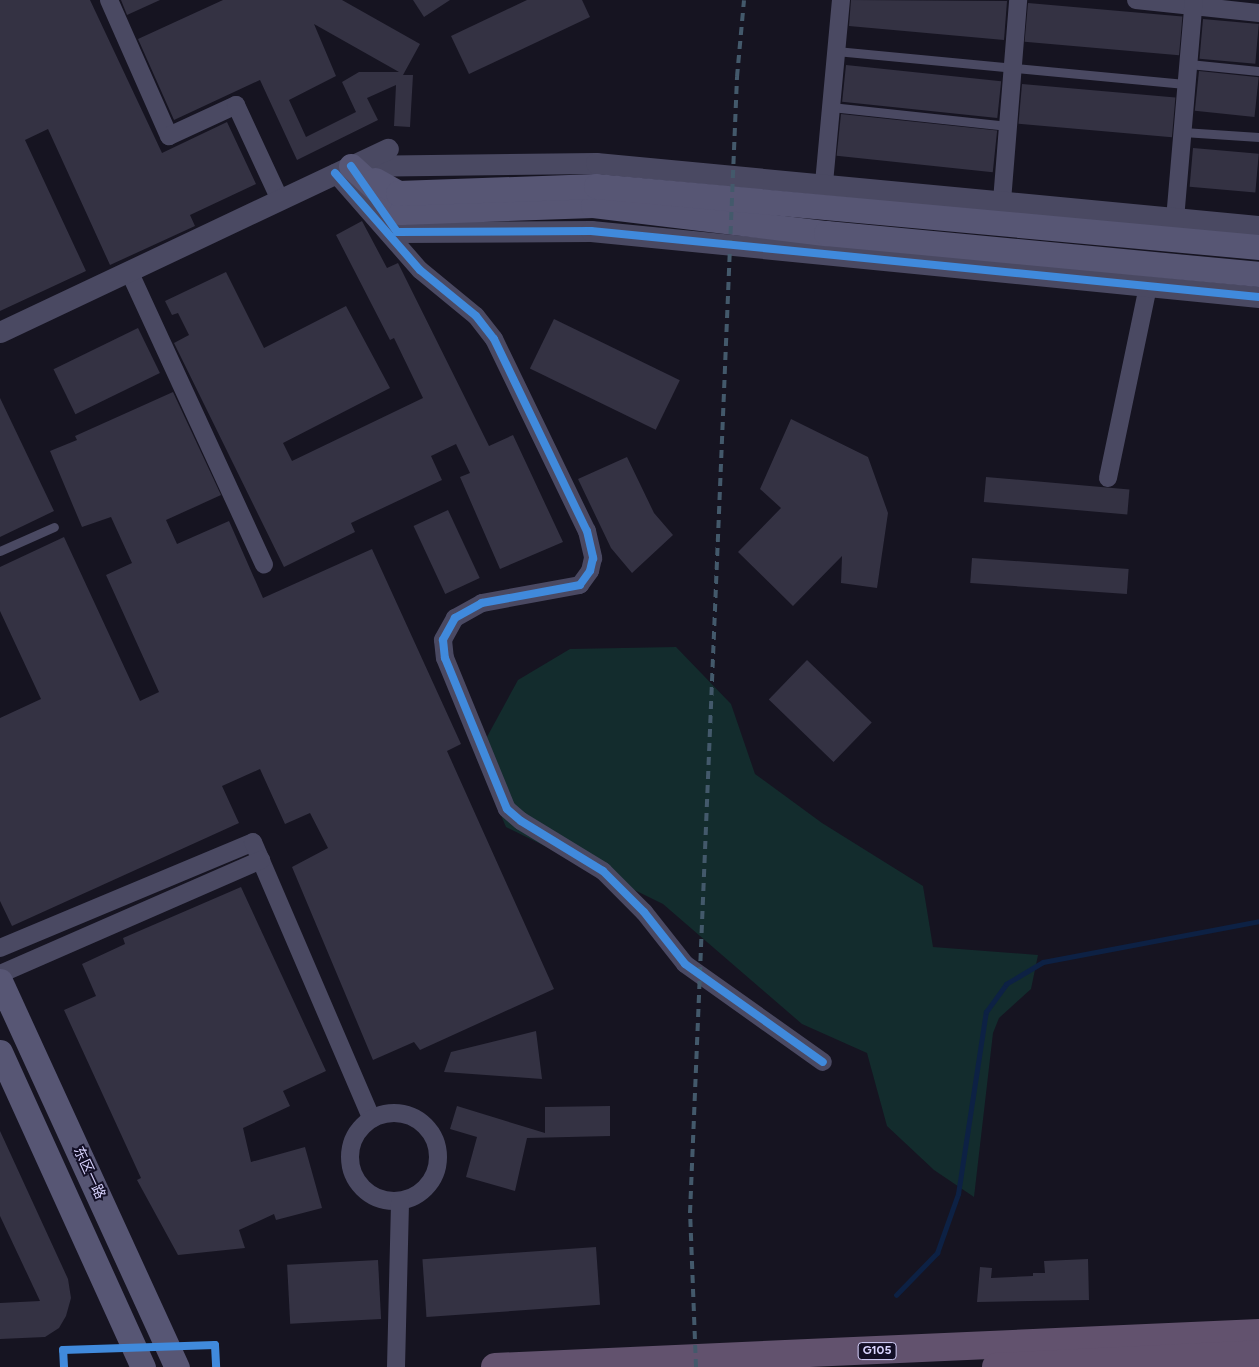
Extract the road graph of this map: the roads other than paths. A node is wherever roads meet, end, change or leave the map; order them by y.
1 (109, 0) edge
2 (841, 0) edge
3 (1018, 0) edge
4 (1136, 0) edge
5 (1194, 3) edge
6 (1259, 13) edge
7 (836, 51) junction
8 (1189, 64) junction
9 (1012, 68) junction
10 (1259, 71) edge
11 (1187, 84) junction
12 (831, 107) junction
13 (1008, 126) junction
14 (1183, 132) junction
15 (1259, 137) edge
16 (388, 149) dead end
17 (343, 170) junction
18 (824, 183) junction
19 (280, 200) junction
20 (1002, 201) junction
21 (1259, 226) edge
22 (1174, 227) junction
23 (1259, 248) edge
24 (129, 271) junction
25 (1259, 274) edge
26 (1148, 286) junction
27 (1259, 297) edge
28 (0, 332) edge
29 (1108, 478) dead end
30 (54, 527) dead end
31 (0, 551) edge
32 (264, 564) dead end
33 (261, 860) junction
34 (0, 948) edge
35 (0, 974) edge
36 (0, 980) edge
37 (0, 1052) edge
38 (823, 1062) dead end
39 (372, 1119) junction
40 (400, 1201) junction
41 (1259, 1333) edge
42 (1259, 1354) edge
43 (908, 1358) edge
44 (142, 1367) edge
45 (177, 1367) edge
46 (396, 1367) edge
47 (496, 1367) edge
48 (996, 1367) edge

1 - 19 street
2 - 7 street
3 - 9 street
4 - 5 street
5 - 6 street
5 - 8 street
7 - 9 lane
7 - 12 street
8 - 10 lane
8 - 11 street
9 - 11 lane
9 - 13 street
11 - 14 street
12 - 13 lane
12 - 18 street
13 - 20 street
14 - 15 lane
14 - 22 street
16 - 17 street
17 - 18 street
17 - 19 street
17 - 22 main road
17 - 25 main road
17 - 26 street
17 - 38 street
18 - 20 street
19 - 24 street
20 - 22 street
21 - 22 street
22 - 23 main road
24 - 28 street
24 - 32 street
26 - 27 street
26 - 29 street
30 - 31 lane
33 - 34 street
33 - 35 street
33 - 39 street
36 - 45 main road, 东区一路
37 - 44 main road
39 - 40 street
39 - 40 street
40 - 46 street
41 - 43 highway, G105
42 - 48 highway
43 - 47 highway, G105

